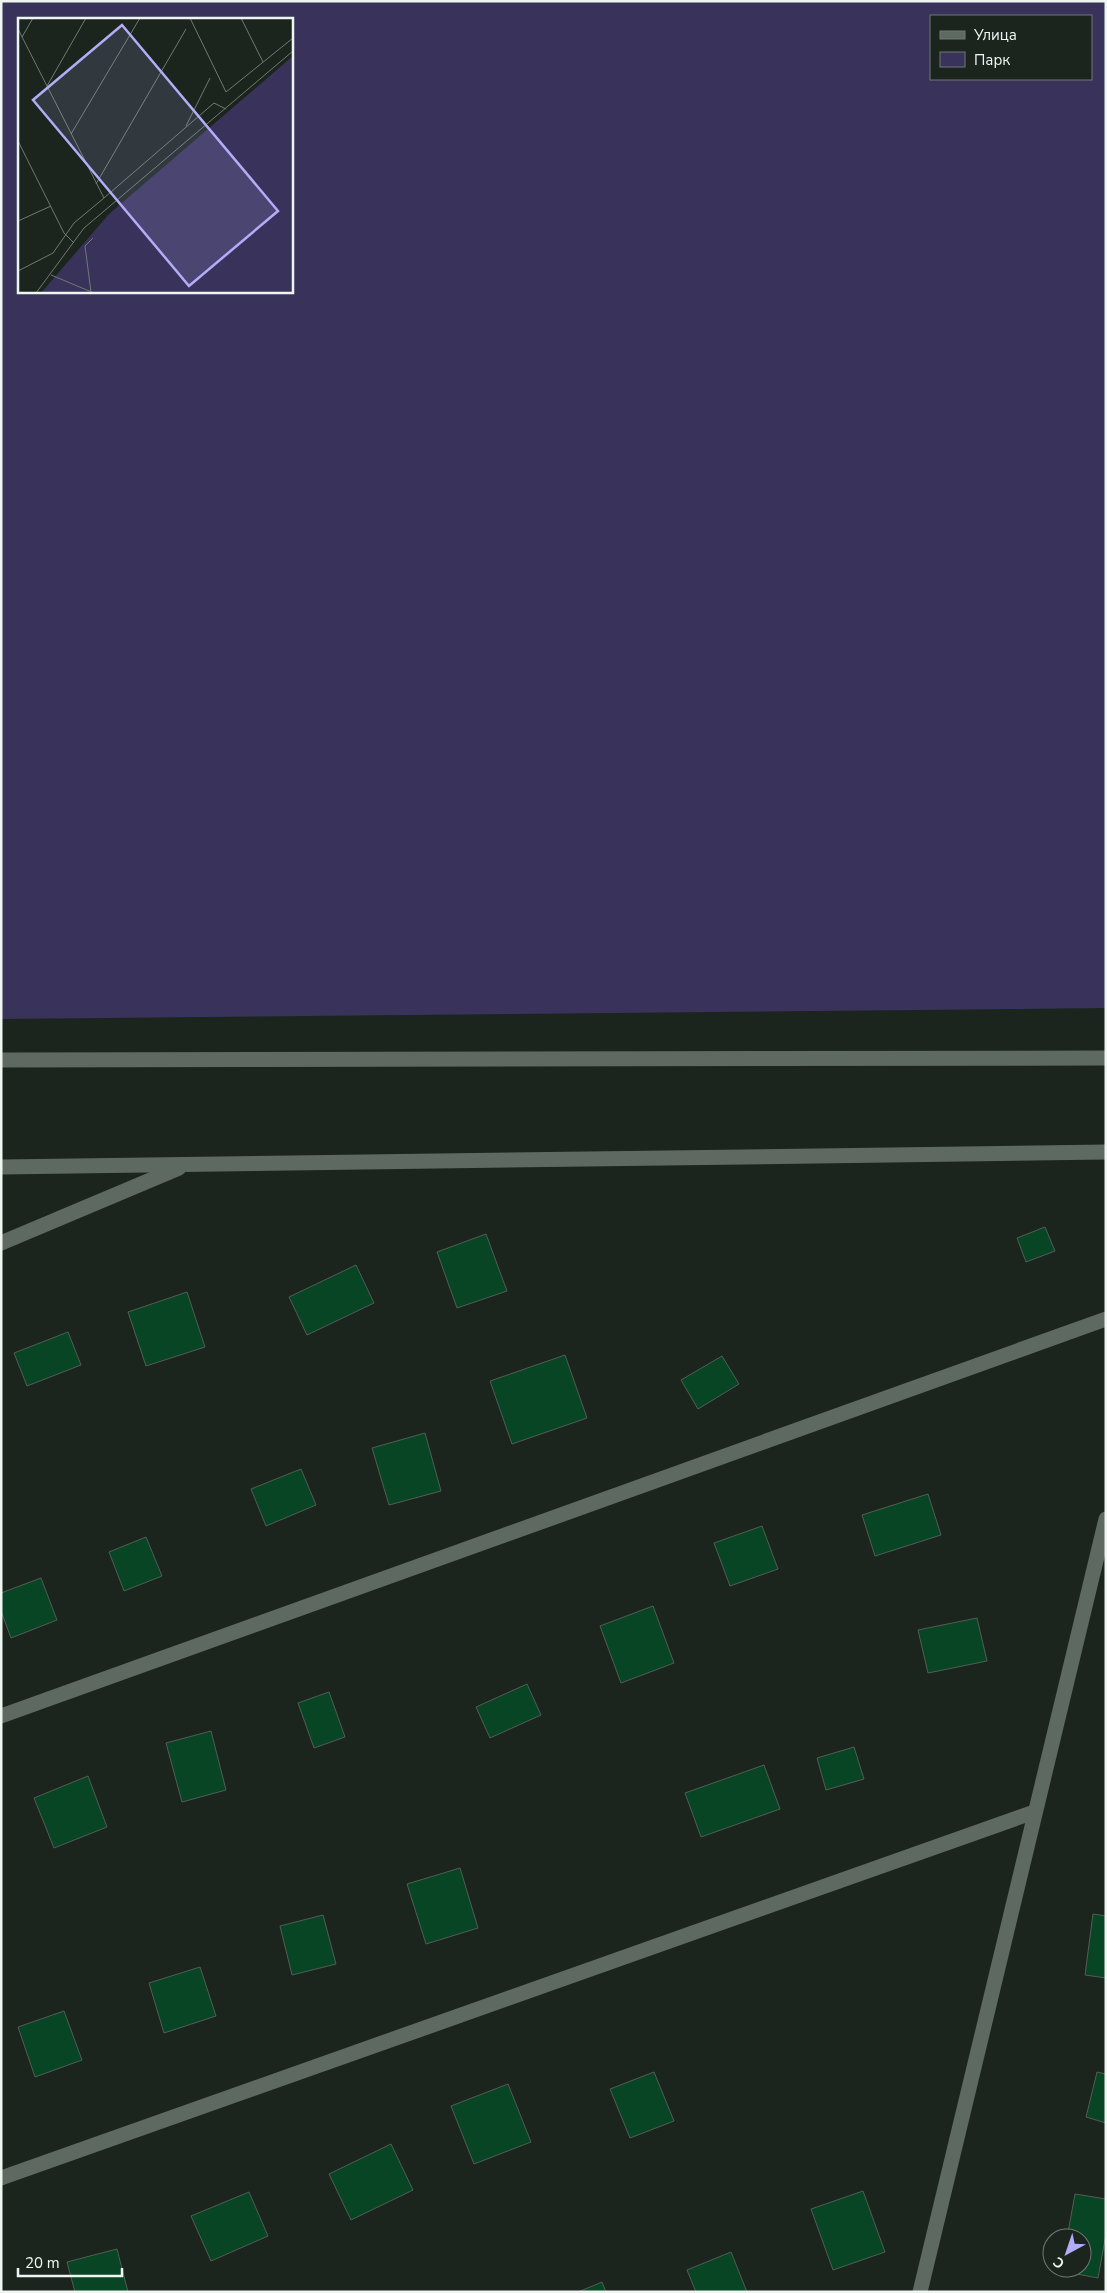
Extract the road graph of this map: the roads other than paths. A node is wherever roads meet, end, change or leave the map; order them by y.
1 (1106, 1058) edge
2 (1, 1060) edge
3 (1106, 1152) edge
4 (188, 1165) junction
5 (1, 1167) edge
6 (1, 1243) edge
7 (1106, 1319) edge
8 (1106, 1519) edge
9 (1, 1716) edge
10 (1034, 1812) junction
11 (1, 2178) edge
12 (920, 2292) edge

1 - 2 street
3 - 4 street
4 - 5 street
4 - 6 street
7 - 9 street
8 - 10 street
10 - 11 street
10 - 12 street

